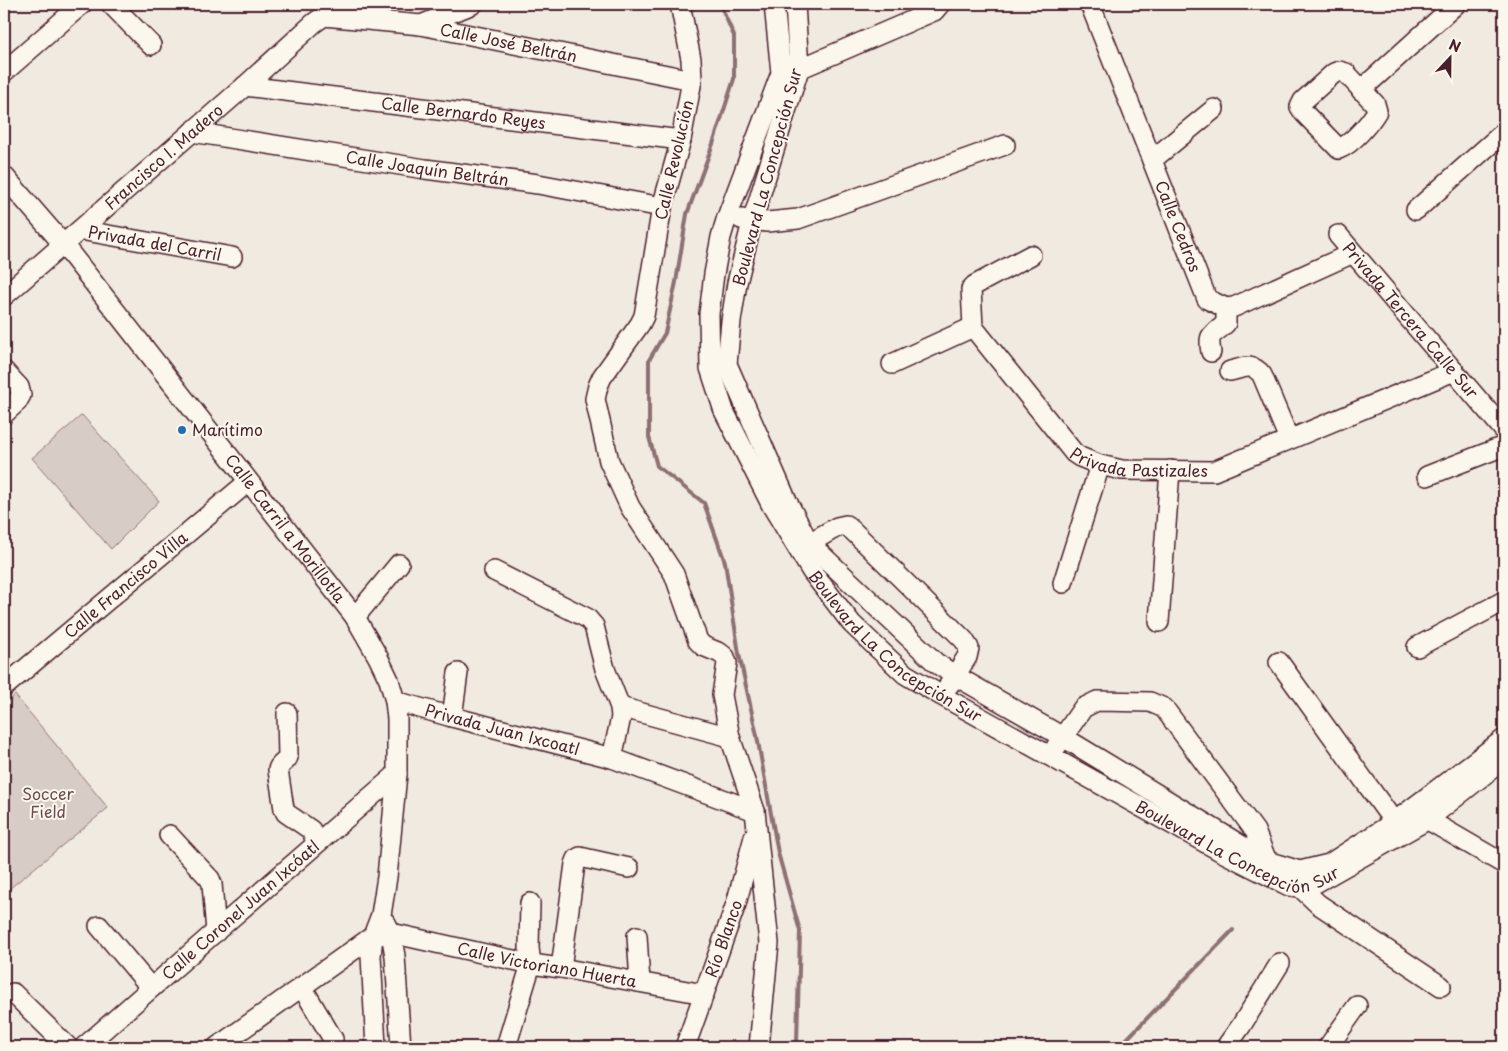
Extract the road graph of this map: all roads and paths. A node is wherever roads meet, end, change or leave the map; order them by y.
1 (82, 4) edge
2 (111, 4) edge
3 (473, 4) edge
4 (680, 4) edge
5 (774, 4) edge
6 (795, 4) edge
7 (940, 4) edge
8 (1090, 4) edge
9 (1456, 4) edge
10 (324, 16) joint
11 (422, 24) junction
12 (151, 45) dead end
13 (790, 71) junction
14 (4, 72) edge
15 (692, 80) junction
16 (245, 86) junction
17 (1361, 90) dead end
18 (1214, 109) dead end
19 (192, 132) junction
20 (1504, 132) edge
21 (681, 140) junction
22 (1005, 145) dead end
23 (1152, 160) junction
24 (6, 183) edge
25 (662, 207) junction
26 (1416, 210) dead end
27 (727, 217) junction
28 (752, 222) junction
29 (80, 230) junction
30 (1338, 235) dead end
31 (63, 244) junction
32 (1353, 253) junction
33 (1031, 255) dead end
34 (232, 257) dead end
35 (4, 296) edge
36 (1226, 308) junction
37 (973, 327) junction
38 (1211, 352) dead end
39 (892, 364) dead end
40 (4, 370) edge
41 (1230, 371) dead end
42 (1454, 371) junction
43 (4, 414) edge
44 (1504, 430) edge
45 (1289, 439) junction
46 (1504, 446) edge
47 (1100, 465) junction
48 (1170, 470) junction
49 (1427, 476) dead end
50 (248, 482) junction
51 (804, 546) junction
52 (399, 564) dead end
53 (494, 571) dead end
54 (1063, 583) dead end
55 (1504, 601) edge
56 (356, 617) junction
57 (1159, 622) dead end
58 (1417, 647) dead end
59 (1279, 662) dead end
60 (458, 673) dead end
61 (954, 675) junction
62 (4, 687) edge
63 (942, 696) junction
64 (395, 701) junction
65 (620, 707) junction
66 (288, 713) dead end
67 (452, 718) junction
68 (730, 736) junction
69 (1063, 737) junction
70 (1504, 739) edge
71 (1050, 757) junction
72 (612, 758) junction
73 (1504, 759) edge
74 (397, 774) junction
75 (1411, 809) junction
76 (756, 820) junction
77 (1427, 820) junction
78 (1394, 822) junction
79 (169, 835) dead end
80 (317, 843) junction
81 (1267, 860) junction
82 (1504, 864) edge
83 (629, 868) dead end
84 (1300, 879) junction
85 (530, 902) dead end
86 (736, 904) junction
87 (766, 912) junction
88 (99, 926) dead end
89 (216, 932) junction
90 (382, 934) junction
91 (637, 936) dead end
92 (1280, 962) dead end
93 (531, 964) junction
94 (561, 968) junction
95 (640, 982) junction
96 (1441, 986) dead end
97 (152, 988) junction
98 (302, 988) junction
99 (13, 993) dead end
100 (704, 994) junction
101 (1357, 1006) dead end
102 (333, 1039) dead end
103 (1232, 1045) edge
104 (68, 1047) edge
105 (84, 1047) edge
106 (217, 1047) edge
107 (376, 1047) edge
108 (401, 1047) edge
109 (506, 1047) edge
110 (685, 1047) edge
111 (759, 1047) edge
112 (1328, 1047) edge

1 - 14 street
2 - 12 street
3 - 11 street
4 - 15 street, Calle Revolución
5 - 13 street, Boulevard La Concepción Sur
6 - 13 street, Boulevard La Concepción Sur
7 - 13 street
8 - 23 street, Calle Cedros
9 - 17 street
10 - 11 street, Calle José Beltrán
10 - 16 street, Francisco I. Madero
11 - 15 street, Calle José Beltrán
13 - 27 street, Boulevard La Concepción Sur
13 - 28 street, Boulevard La Concepción Sur
15 - 21 street, Calle Revolución
16 - 19 street, Francisco I. Madero
16 - 21 street, Calle Bernardo Reyes
18 - 23 street
19 - 25 street, Calle Joaquín Beltrán
19 - 29 street, Francisco I. Madero
20 - 26 street
21 - 25 street, Calle Revolución
22 - 28 street
23 - 36 street, Calle Cedros
24 - 31 street, Calle Carril a Morillotla
25 - 68 street, Calle Revolución
27 - 28 street
27 - 51 street, Boulevard La Concepción Sur
28 - 51 street, Boulevard La Concepción Sur
29 - 31 street, Francisco I. Madero
29 - 34 street, Privada del Carril
30 - 32 street, Privada Tercera Calle Sur
31 - 35 street, Francisco I. Madero
31 - 50 street, Calle Carril a Morillotla
32 - 36 street
32 - 42 street, Privada Tercera Calle Sur
33 - 37 street
36 - 38 street
37 - 39 street
37 - 47 street, Privada Pastizales
40 - 43 street
41 - 45 street
42 - 44 street, Privada Tercera Calle Sur
42 - 45 street, Privada Pastizales
45 - 48 street, Privada Pastizales
46 - 49 street
47 - 48 street, Privada Pastizales
47 - 54 street
48 - 57 street
50 - 56 street, Calle Carril a Morillotla
50 - 62 street, Calle Francisco Villa
51 - 61 street, Boulevard La Concepción Sur
51 - 61 street
51 - 63 street, Boulevard La Concepción Sur
52 - 56 street
53 - 65 street
55 - 58 street
56 - 64 street, Calle Carril a Morillotla
59 - 78 street
60 - 67 street
61 - 63 street
61 - 69 street, Boulevard La Concepción Sur
63 - 71 street, Boulevard La Concepción Sur
64 - 67 street, Privada Juan Ixcoatl
64 - 74 street, Calle Carril a Morillotla
65 - 68 street
65 - 72 street
66 - 80 street
67 - 72 street, Privada Juan Ixcoatl
68 - 76 street
69 - 71 street
69 - 81 street, Boulevard La Concepción Sur
69 - 81 street
70 - 75 street, Boulevard La Concepción Sur
71 - 84 street, Boulevard La Concepción Sur
72 - 76 street, Privada Juan Ixcoatl
73 - 77 street, Boulevard La Concepción Sur
74 - 80 street, Calle Coronel Juan Ixcóatl
74 - 90 street, Calle Carril a Morillotla
75 - 77 street
75 - 78 street, Boulevard La Concepción Sur
76 - 86 street, Río Blanco
76 - 87 street
77 - 82 street
77 - 84 street, Boulevard La Concepción Sur
78 - 84 street, Boulevard La Concepción Sur
79 - 89 street
80 - 89 street, Calle Coronel Juan Ixcóatl
81 - 84 street, Boulevard La Concepción Sur
83 - 94 street
84 - 96 street
85 - 93 street
86 - 87 street
86 - 100 street, Río Blanco
87 - 111 street
88 - 97 street
89 - 97 street, Calle Coronel Juan Ixcóatl
90 - 93 street, Calle Victoriano Huerta
90 - 98 street
90 - 107 street
90 - 108 street, Calle Carril a Morillotla
91 - 95 street
92 - 103 street
93 - 94 street, Calle Victoriano Huerta
93 - 109 street
94 - 95 street, Calle Victoriano Huerta
95 - 100 street, Calle Victoriano Huerta
97 - 105 street, Calle Coronel Juan Ixcóatl
98 - 102 street
98 - 106 street
99 - 104 street
100 - 110 street, Río Blanco
101 - 112 street

